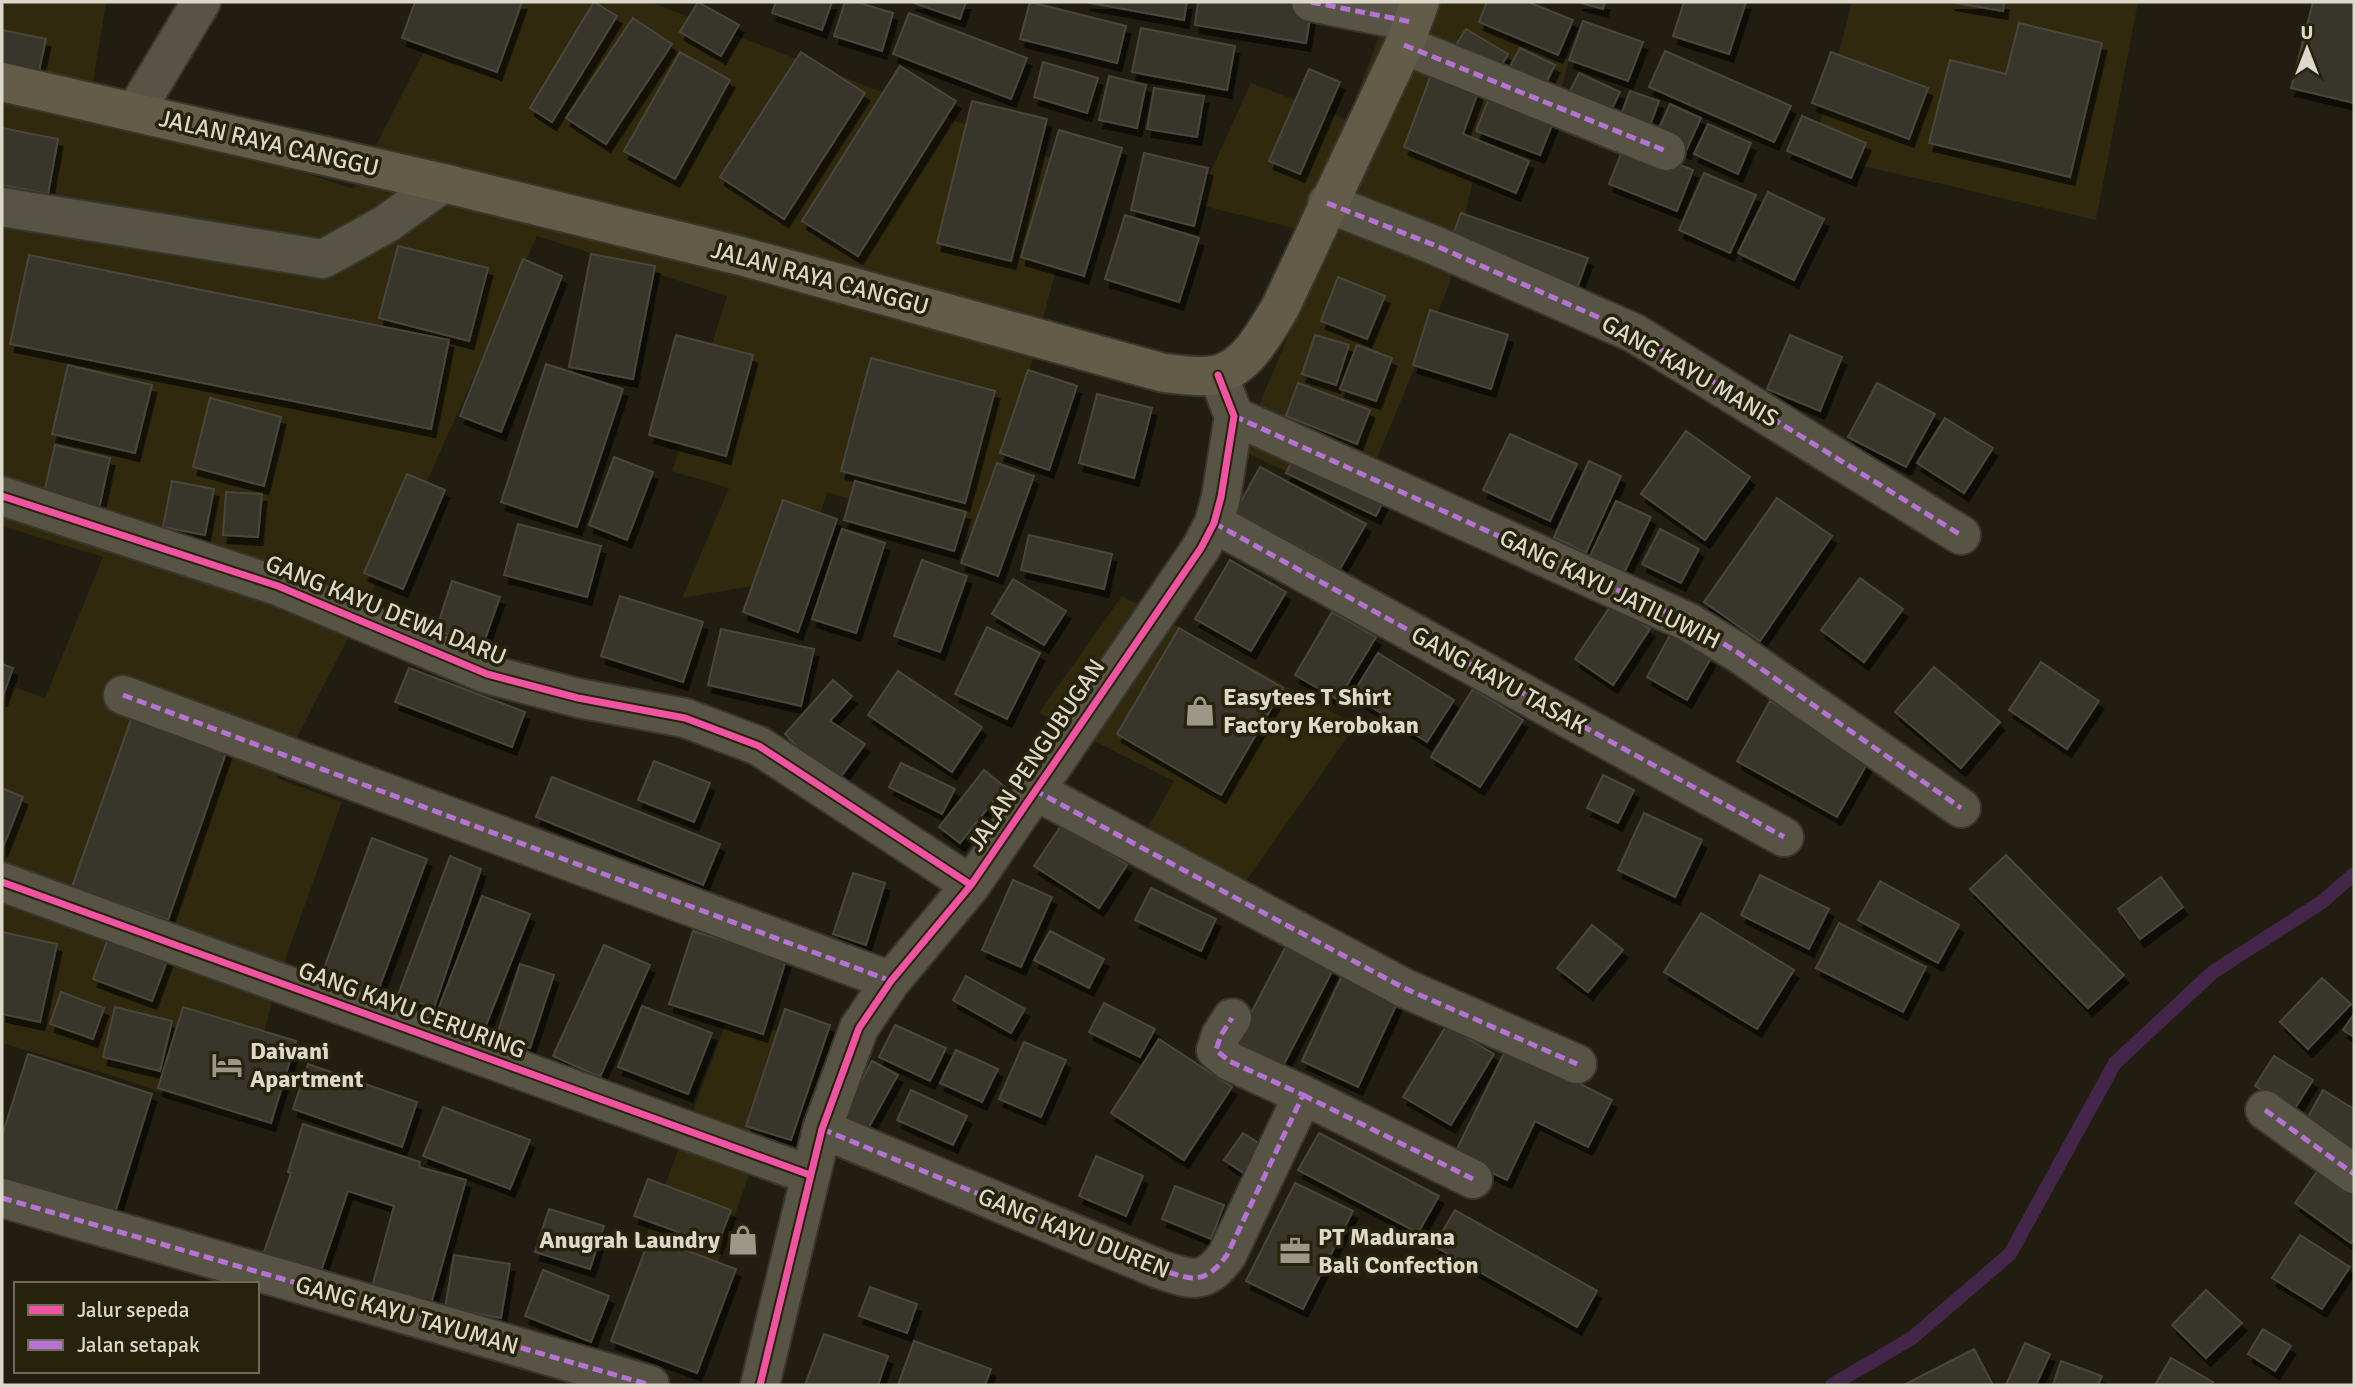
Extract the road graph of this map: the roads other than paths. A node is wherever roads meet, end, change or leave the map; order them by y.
1 (201, 2) edge
2 (1311, 2) edge
3 (1412, 23) edge
4 (2, 82) edge
5 (135, 112) junction
6 (1666, 151) dead end
7 (443, 183) junction
8 (1327, 204) junction
9 (2, 207) edge
10 (1218, 375) junction
11 (1234, 416) junction
12 (2, 496) edge
13 (1214, 523) junction
14 (1961, 535) dead end
15 (122, 695) dead end
16 (1034, 790) junction
17 (1961, 808) dead end
18 (1784, 837) dead end
19 (2, 881) edge
20 (971, 885) junction
21 (891, 981) junction
22 (1232, 1018) dead end
23 (1577, 1064) dead end
24 (1303, 1095) junction
25 (2265, 1110) dead end
26 (822, 1129) junction
27 (2354, 1174) edge
28 (810, 1175) junction
29 (1473, 1180) dead end
30 (2, 1198) edge
31 (650, 1385) edge
32 (760, 1385) edge

1 - 5 street
2 - 3 street
3 - 6 street
3 - 8 main road
4 - 5 main road, JALAN RAYA CANGGU
5 - 7 main road, JALAN RAYA CANGGU
7 - 9 street
7 - 10 main road, JALAN RAYA CANGGU
8 - 10 main road
8 - 14 street, GANG KAYU MANIS
10 - 11 street
11 - 13 street, JALAN PENGUBUGAN
11 - 17 street, GANG KAYU JATILUWIH
12 - 20 street, GANG KAYU DEWA DARU
13 - 16 street, JALAN PENGUBUGAN
13 - 18 street, GANG KAYU TASAK
15 - 21 street
16 - 20 street, JALAN PENGUBUGAN
16 - 23 street
19 - 28 street, GANG KAYU CERURING
20 - 21 street, JALAN PENGUBUGAN
21 - 26 street, JALAN PENGUBUGAN
22 - 24 street
24 - 26 street, GANG KAYU DUREN
24 - 29 street
25 - 27 street
26 - 28 street, JALAN PENGUBUGAN
28 - 32 street, JALAN PENGUBUGAN
30 - 31 street, GANG KAYU TAYUMAN

